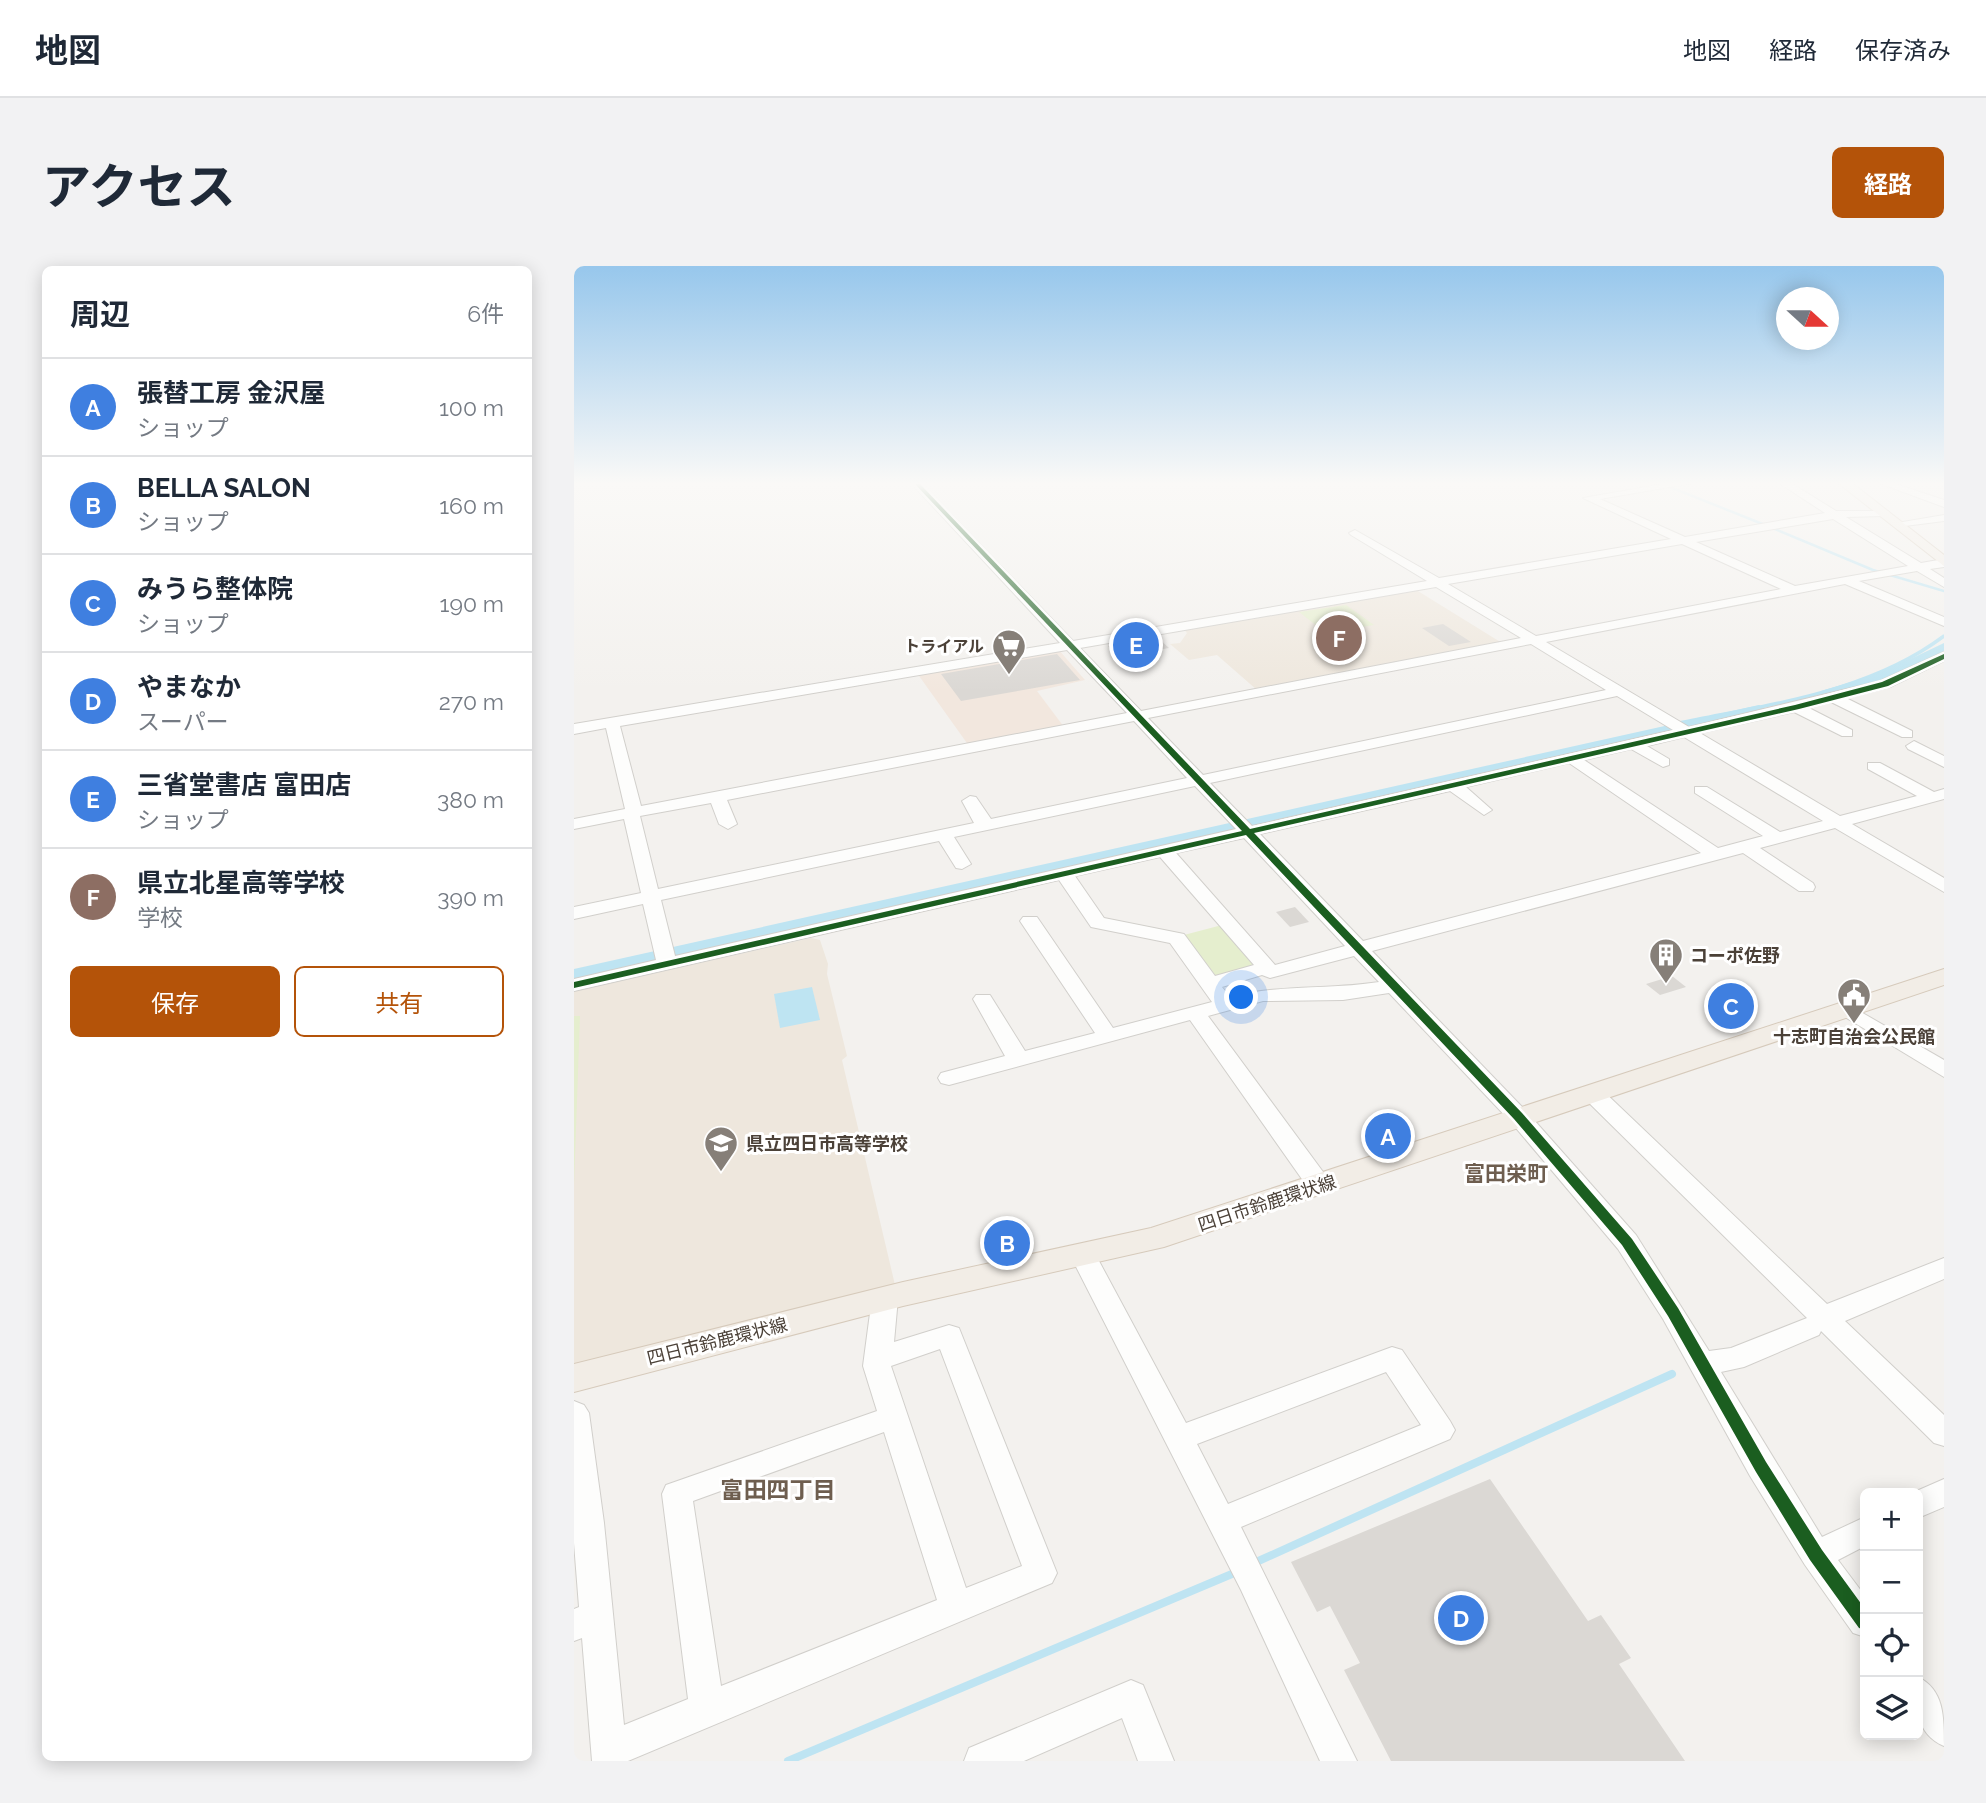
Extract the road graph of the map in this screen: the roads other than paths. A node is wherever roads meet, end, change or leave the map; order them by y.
1 (981, 553) edge
2 (1388, 553) edge
3 (1612, 553) edge
4 (1709, 553) edge
5 (1894, 553) edge
6 (1944, 562) edge
7 (1917, 567) junction
8 (1846, 580) junction
9 (1438, 582) junction
10 (1944, 583) edge
11 (1794, 590) junction
12 (1944, 622) edge
13 (1535, 640) junction
14 (1068, 645) junction
15 (1944, 656) edge
16 (1620, 691) junction
17 (1852, 693) junction
18 (1834, 698) junction
19 (1796, 707) junction
20 (1135, 716) junction
21 (612, 722) junction
22 (574, 729) edge
23 (1685, 729) junction
24 (1847, 733) dead end
25 (1909, 734) junction
26 (1633, 744) junction
27 (1571, 758) junction
28 (1663, 762) dead end
29 (1944, 762) edge
30 (1874, 766) dead end
31 (1196, 781) junction
32 (1452, 784) junction
33 (1701, 790) dead end
34 (718, 796) junction
35 (1938, 796) edge
36 (970, 801) dead end
37 (1484, 810) dead end
38 (633, 813) junction
39 (1839, 821) junction
40 (574, 824) edge
41 (728, 824) dead end
42 (989, 825) junction
43 (1241, 828) junction
44 (944, 835) junction
45 (1778, 838) junction
46 (1745, 847) junction
47 (1164, 850) junction
48 (1716, 855) junction
49 (962, 864) dead end
50 (1064, 874) junction
51 (1944, 886) edge
52 (1806, 887) dead end
53 (653, 897) junction
54 (574, 913) edge
55 (1030, 921) dead end
56 (1358, 950) junction
57 (666, 958) junction
58 (1267, 968) junction
59 (574, 972) edge
60 (1944, 977) edge
61 (1212, 983) junction
62 (574, 985) edge
63 (1393, 986) junction
64 (983, 999) dead end
65 (1225, 1004) junction
66 (1847, 1010) junction
67 (1195, 1012) junction
68 (1107, 1035) junction
69 (1021, 1059) junction
70 (1944, 1070) edge
71 (949, 1078) dead end
72 (1591, 1092) junction
73 (1518, 1116) junction
74 (1321, 1186) junction
75 (1083, 1255) junction
76 (1944, 1268) edge
77 (885, 1298) junction
78 (1817, 1321) junction
79 (880, 1357) junction
80 (1702, 1363) junction
81 (574, 1378) edge
82 (574, 1413) edge
83 (893, 1417) junction
84 (1944, 1434) edge
85 (1177, 1439) junction
86 (1944, 1492) edge
87 (1923, 1502) edge
88 (1221, 1521) junction
89 (1860, 1533) edge
90 (1816, 1555) junction
91 (956, 1609) junction
92 (1860, 1615) edge
93 (585, 1621) edge
94 (1923, 1701) edge
95 (708, 1708) junction
96 (1944, 1728) edge
97 (609, 1755) edge
98 (983, 1761) edge
99 (1156, 1761) edge
100 (1339, 1761) edge

1 - 14 street
2 - 9 street
3 - 9 street
4 - 11 street
5 - 7 street
6 - 7 street
7 - 8 street
7 - 10 street
8 - 11 street
8 - 12 street
9 - 13 street
9 - 14 street
11 - 13 street
13 - 16 street
13 - 20 street
14 - 20 street
14 - 21 street
15 - 17 street
16 - 23 street
16 - 31 street
17 - 18 street
17 - 25 street
18 - 19 street
18 - 25 street
19 - 23 street
19 - 24 street
20 - 31 street
20 - 34 street
21 - 22 street
21 - 38 street
23 - 26 street
23 - 39 street
25 - 29 street
26 - 27 street
26 - 28 street
27 - 32 street
27 - 48 street
30 - 35 street
31 - 42 street
31 - 43 street
32 - 37 street
32 - 43 street
33 - 45 street
34 - 38 street
34 - 41 street
35 - 39 street
36 - 42 street
38 - 40 street
38 - 53 street
39 - 45 street
39 - 51 street
42 - 44 street
43 - 47 street
43 - 56 street
44 - 49 street
44 - 53 street
45 - 46 street
46 - 48 street
46 - 52 street
47 - 50 street
47 - 58 street
48 - 56 street
50 - 57 street
50 - 61 street
53 - 54 street
53 - 57 street
55 - 68 street
56 - 58 street
56 - 63 street
57 - 59 street
57 - 62 street
58 - 61 street
60 - 66 main road, 四日市鈴鹿環状線
61 - 65 street
63 - 65 street
63 - 73 street
64 - 69 street
65 - 67 street
66 - 70 street
66 - 72 main road, 四日市鈴鹿環状線
67 - 68 street
67 - 74 street
68 - 69 street
69 - 71 street
72 - 73 main road, 四日市鈴鹿環状線
72 - 78 street
73 - 74 main road, 四日市鈴鹿環状線
73 - 80 street
74 - 75 main road, 四日市鈴鹿環状線
75 - 77 main road, 四日市鈴鹿環状線
75 - 85 street
76 - 78 street
77 - 79 street
77 - 81 main road, 四日市鈴鹿環状線
78 - 80 street
78 - 84 street
79 - 83 street
79 - 91 street
80 - 90 street
82 - 93 street
83 - 91 street
83 - 95 street
85 - 88 street
85 - 88 street
86 - 87 street
88 - 100 street
89 - 90 street
90 - 92 street
91 - 95 street
93 - 97 street
94 - 96 street
95 - 97 street
98 - 99 street

